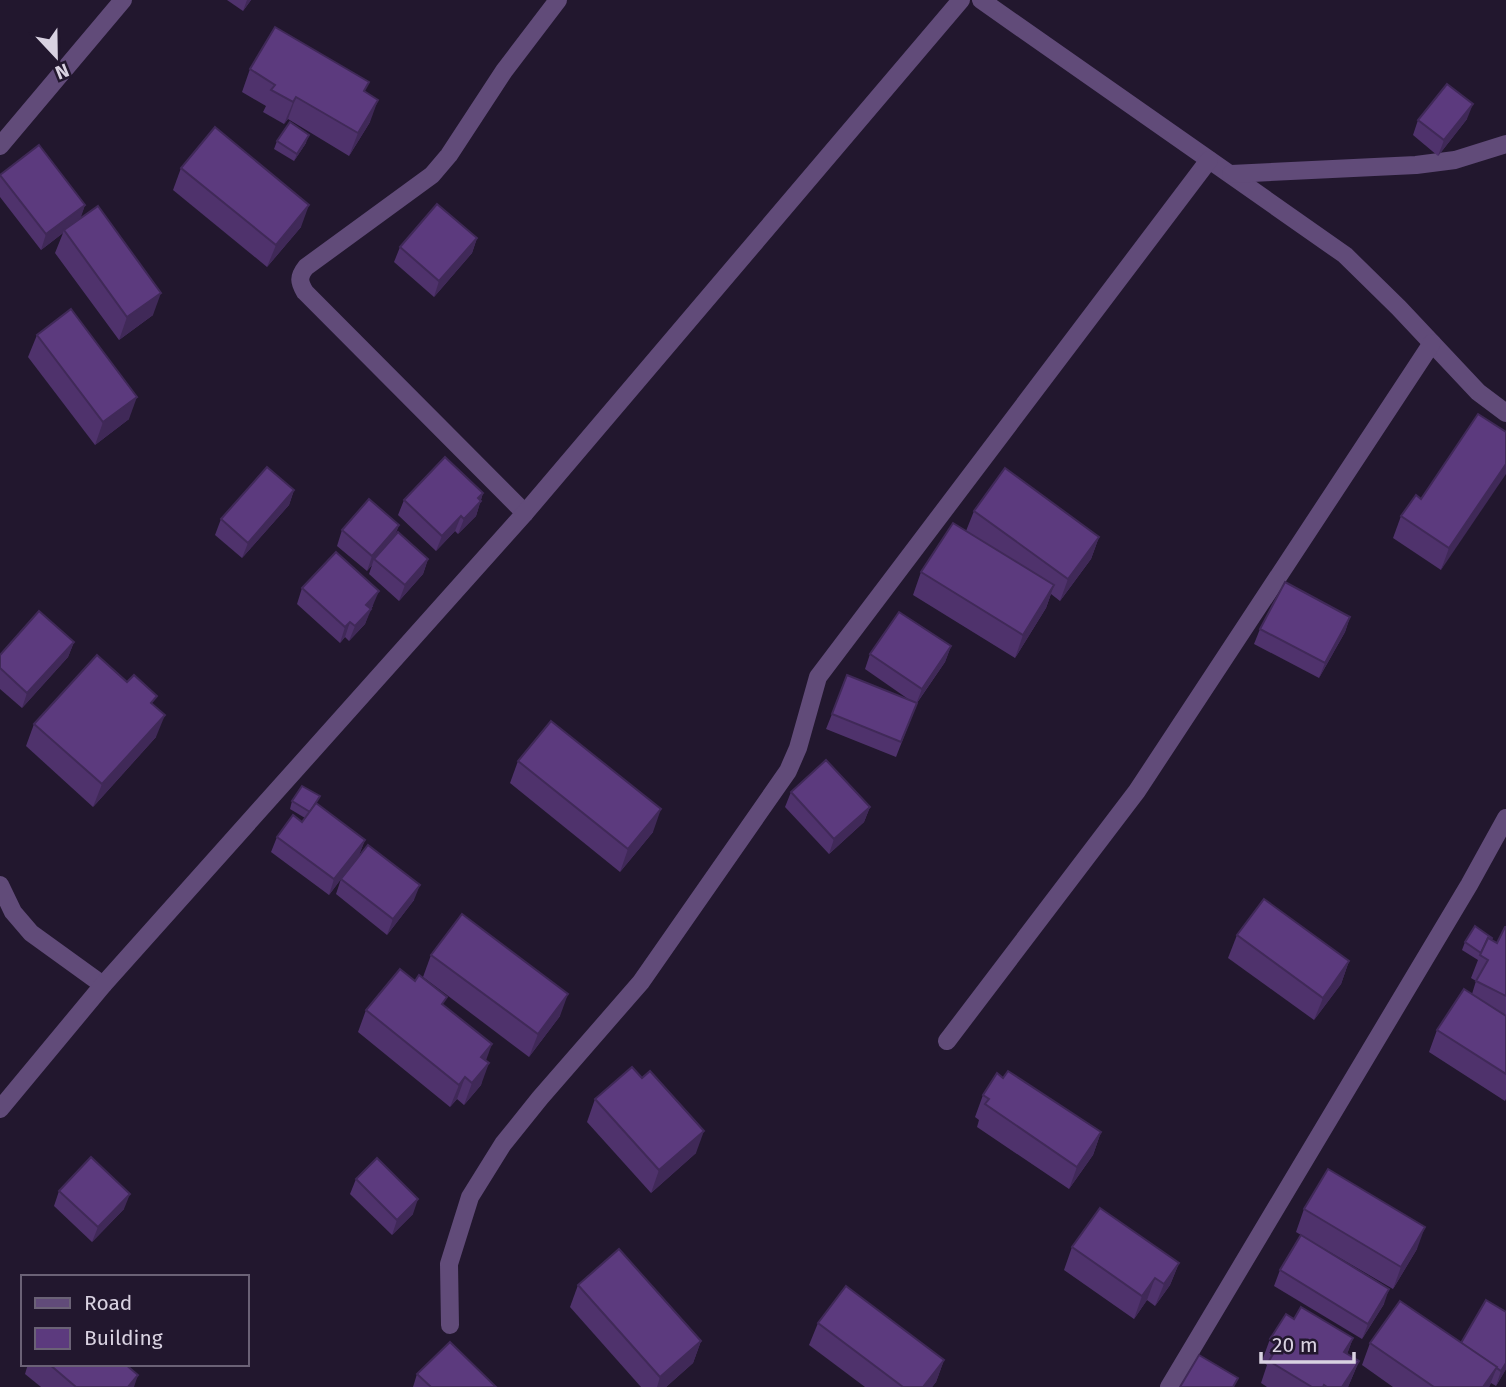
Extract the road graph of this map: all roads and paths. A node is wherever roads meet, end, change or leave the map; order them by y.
1 (123, 0) edge
2 (558, 0) edge
3 (961, 0) edge
4 (981, 0) edge
5 (1506, 144) edge
6 (0, 146) edge
7 (1209, 160) junction
8 (1231, 174) junction
9 (1432, 343) junction
10 (1506, 413) edge
11 (525, 513) junction
12 (1506, 818) edge
13 (0, 885) edge
14 (103, 985) junction
15 (947, 1041) dead end
16 (0, 1109) edge
17 (450, 1325) dead end
18 (1169, 1387) edge

1 - 6 street
2 - 11 street
3 - 11 street
4 - 7 street
5 - 8 street
7 - 8 street
7 - 17 street
8 - 9 street
9 - 10 street
9 - 15 street
11 - 14 street
12 - 18 street
13 - 14 street
14 - 16 street

